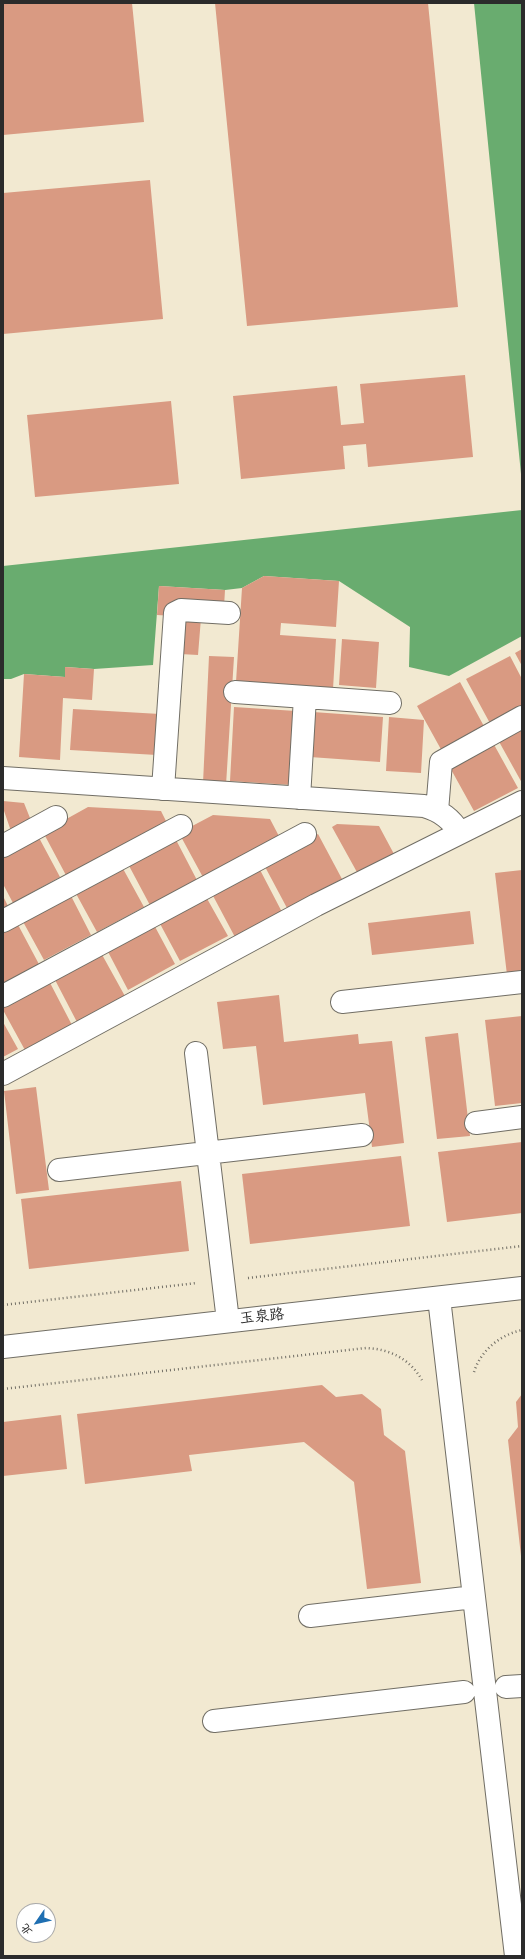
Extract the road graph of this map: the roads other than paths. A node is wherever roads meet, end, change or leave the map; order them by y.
1 (229, 613) dead end
2 (235, 692) dead end
3 (305, 697) junction
4 (390, 703) dead end
5 (522, 717) edge
6 (3, 778) edge
7 (163, 789) junction
8 (299, 798) junction
9 (522, 802) edge
10 (437, 811) junction
11 (56, 817) dead end
12 (181, 826) dead end
13 (460, 833) junction
14 (305, 834) dead end
15 (3, 846) edge
16 (3, 921) edge
17 (522, 982) edge
18 (3, 996) edge
19 (342, 1002) dead end
20 (196, 1053) dead end
21 (3, 1074) edge
22 (522, 1118) edge
23 (476, 1123) dead end
24 (362, 1136) dead end
25 (208, 1153) junction
26 (59, 1170) dead end
27 (522, 1288) edge
28 (439, 1298) junction
29 (228, 1321) junction
30 (3, 1347) edge
31 (474, 1597) junction
32 (310, 1616) dead end
33 (464, 1692) dead end
34 (214, 1721) dead end
35 (516, 1956) edge

1 - 7 street
2 - 3 street
3 - 4 street
3 - 8 street
5 - 10 street
6 - 7 street
7 - 8 street
8 - 10 street
9 - 13 street
10 - 13 street
11 - 15 street
12 - 16 street
13 - 21 street
14 - 18 street
17 - 19 street
20 - 25 street
22 - 23 street
24 - 25 street
25 - 26 street
25 - 29 street
27 - 28 street, 玉泉路
28 - 29 street, 玉泉路
28 - 31 street
29 - 30 street, 玉泉路
31 - 32 street
31 - 35 street
33 - 34 street

